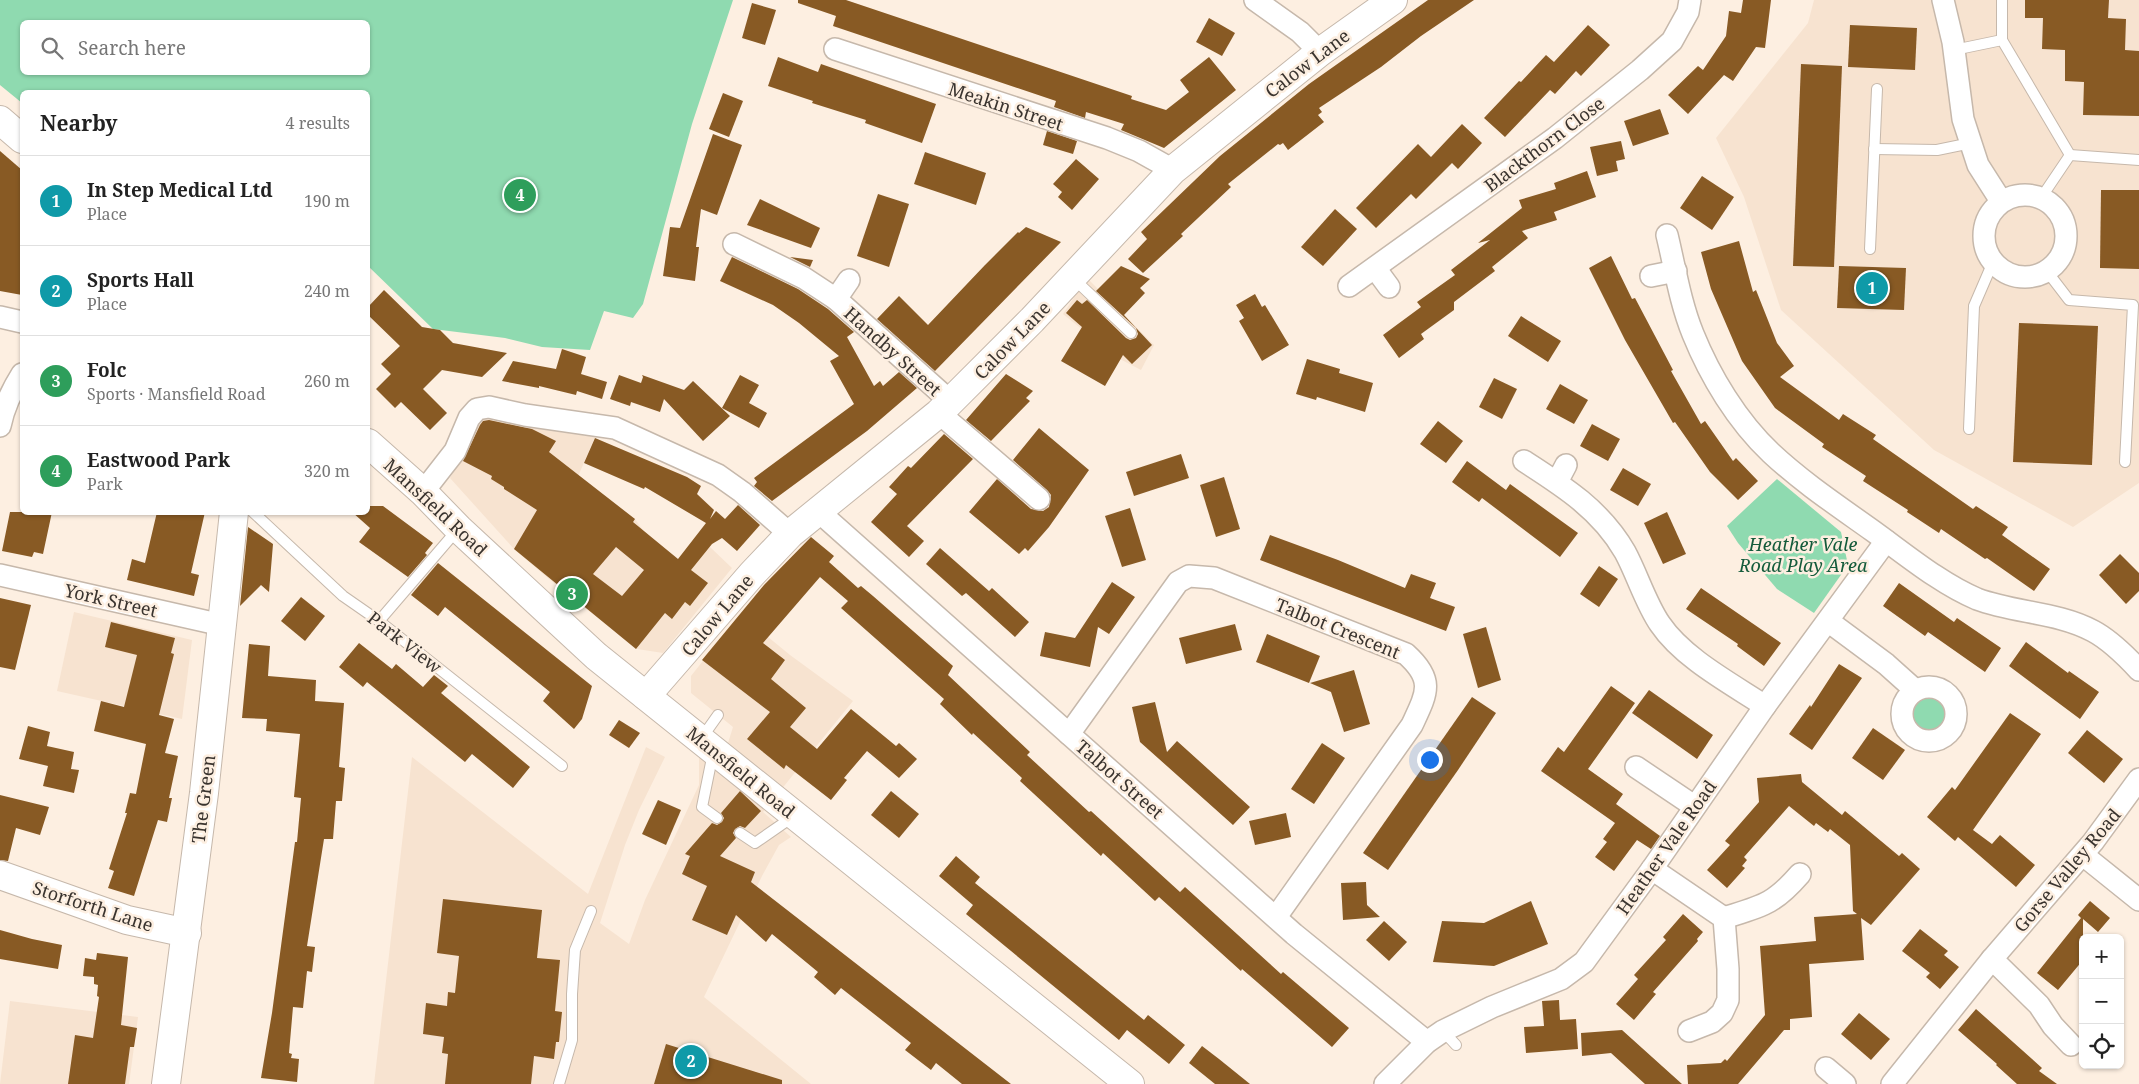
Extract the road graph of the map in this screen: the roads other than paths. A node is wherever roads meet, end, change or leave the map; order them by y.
1 (1255, 0) edge
2 (1393, 0) edge
3 (1690, 0) edge
4 (1943, 0) edge
5 (2002, 0) edge
6 (2002, 40) junction
7 (835, 49) dead end
8 (1954, 50) junction
9 (1320, 52) junction
10 (1877, 89) dead end
11 (0, 120) edge
12 (20, 137) edge
13 (1971, 143) junction
14 (1874, 149) junction
15 (2070, 155) junction
16 (2139, 160) edge
17 (1173, 170) junction
18 (2041, 198) junction
19 (2001, 201) junction
20 (1667, 235) dead end
21 (734, 244) dead end
22 (1870, 249) dead end
23 (1992, 262) junction
24 (1375, 268) junction
25 (2046, 270) junction
26 (1676, 271) junction
27 (1651, 276) dead end
28 (1073, 277) junction
29 (850, 280) dead end
30 (1349, 286) dead end
31 (1389, 287) dead end
32 (836, 299) junction
33 (2136, 305) edge
34 (0, 317) edge
35 (20, 322) edge
36 (1131, 333) dead end
37 (20, 377) edge
38 (945, 408) junction
39 (0, 426) edge
40 (1969, 428) dead end
41 (370, 445) edge
42 (1524, 461) dead end
43 (2125, 462) dead end
44 (423, 492) junction
45 (1039, 499) dead end
46 (818, 511) junction
47 (234, 515) edge
48 (255, 515) edge
49 (459, 528) junction
50 (790, 534) junction
51 (1886, 541) junction
52 (0, 574) edge
53 (379, 621) junction
54 (1828, 621) junction
55 (222, 625) junction
56 (2139, 670) edge
57 (1914, 690) dead end
58 (646, 696) junction
59 (1765, 706) junction
60 (718, 715) dead end
61 (1070, 734) junction
62 (707, 745) junction
63 (562, 766) dead end
64 (1636, 767) dead end
65 (2139, 779) edge
66 (1694, 806) junction
67 (795, 815) junction
68 (717, 818) dead end
69 (740, 834) dead end
70 (2083, 854) junction
71 (1652, 869) junction
72 (1800, 874) dead end
73 (0, 875) edge
74 (2139, 900) edge
75 (591, 911) dead end
76 (1276, 917) junction
77 (1724, 918) junction
78 (187, 933) junction
79 (1992, 959) junction
80 (1689, 1031) dead end
81 (1442, 1039) junction
82 (2071, 1045) dead end
83 (1826, 1068) dead end
84 (166, 1084) edge
85 (559, 1084) edge
86 (1130, 1084) edge
87 (1385, 1084) edge
88 (1845, 1084) edge
89 (1892, 1084) edge

1 - 9 street
2 - 9 main road, Calow Lane
3 - 24 street, Blackthorn Close
4 - 8 street
5 - 6 lane
6 - 8 lane
6 - 15 lane
7 - 17 street, Meakin Street
8 - 13 street
9 - 17 main road, Calow Lane
10 - 14 lane
11 - 12 main road
13 - 14 lane
13 - 19 street
14 - 22 lane
15 - 16 lane
15 - 18 lane
17 - 28 main road, Calow Lane
18 - 19 street
18 - 25 street
19 - 23 street
20 - 26 street
21 - 32 street, Handby Street
23 - 25 street
23 - 40 lane
24 - 30 street, Blackthorn Close
24 - 31 street
25 - 33 lane
26 - 27 street
26 - 51 street
28 - 36 lane
28 - 38 main road, Calow Lane
29 - 32 street, Handby Street
32 - 38 street, Handby Street
33 - 43 lane
34 - 35 street
37 - 39 street
38 - 45 street, Handby Street
38 - 46 main road, Calow Lane
41 - 44 main road, Mansfield Road
42 - 59 street
44 - 49 main road, Mansfield Road
44 - 50 street
46 - 50 main road, Calow Lane
46 - 61 street, Talbot Street
47 - 55 main road, The Green
48 - 53 lane, Park View
49 - 53 lane
49 - 58 main road, Mansfield Road
50 - 58 main road, Calow Lane
51 - 54 street, Heather Vale Road
51 - 56 street
52 - 55 street, York Street
53 - 63 lane, Park View
54 - 57 street
54 - 59 street, Heather Vale Road
55 - 78 main road, The Green
58 - 62 main road, Mansfield Road
59 - 66 street, Heather Vale Road
60 - 62 lane
61 - 76 street, Talbot Street
61 - 76 street, Talbot Crescent
62 - 67 main road, Mansfield Road
62 - 68 lane
64 - 66 street
65 - 70 street, Gorse Valley Road
66 - 71 street, Heather Vale Road
67 - 69 lane
67 - 86 main road, Mansfield Road
70 - 74 street
70 - 79 street, Gorse Valley Road
71 - 77 street
71 - 81 street, Heather Vale Road
72 - 77 street
73 - 78 main road, Storforth Lane
75 - 85 lane
76 - 81 street, Talbot Street
77 - 80 street
78 - 84 main road, The Green
79 - 82 street
79 - 89 street, Gorse Valley Road
81 - 87 street, Heather Vale Road
83 - 88 street

